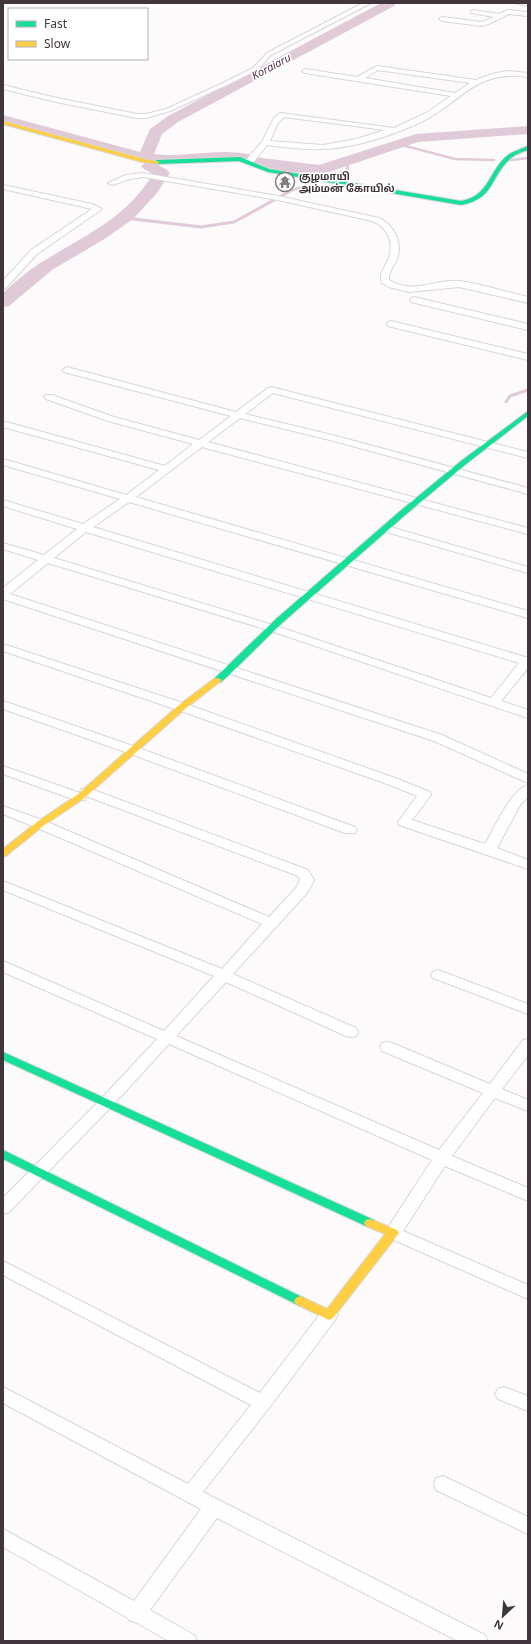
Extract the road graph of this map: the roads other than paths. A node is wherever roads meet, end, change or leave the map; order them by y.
1 (368, 3) edge
2 (518, 3) edge
3 (528, 4) edge
4 (473, 12) dead end
5 (528, 14) edge
6 (500, 16) junction
7 (442, 19) dead end
8 (305, 71) dead end
9 (528, 75) edge
10 (359, 79) junction
11 (477, 82) junction
12 (3, 88) edge
13 (457, 94) junction
14 (3, 122) edge
15 (394, 129) junction
16 (265, 143) junction
17 (528, 148) edge
18 (248, 162) junction
19 (112, 182) dead end
20 (3, 187) edge
21 (3, 286) edge
22 (414, 300) dead end
23 (528, 300) edge
24 (391, 324) dead end
25 (528, 327) edge
26 (528, 357) edge
27 (67, 370) dead end
28 (49, 397) dead end
29 (238, 415) junction
30 (526, 417) edge
31 (3, 424) edge
32 (202, 442) junction
33 (486, 444) junction
34 (528, 455) edge
35 (3, 462) edge
36 (165, 469) junction
37 (454, 471) junction
38 (528, 491) edge
39 (127, 499) junction
40 (419, 501) junction
41 (3, 503) edge
42 (84, 528) junction
43 (387, 529) junction
44 (528, 531) edge
45 (3, 546) edge
46 (46, 559) junction
47 (348, 562) junction
48 (528, 570) edge
49 (3, 595) edge
50 (310, 595) junction
51 (528, 615) edge
52 (272, 628) junction
53 (3, 648) edge
54 (527, 662) edge
55 (230, 670) junction
56 (494, 702) junction
57 (3, 705) edge
58 (182, 707) junction
59 (528, 714) edge
60 (132, 750) junction
61 (3, 770) edge
62 (528, 779) edge
63 (528, 789) edge
64 (83, 794) junction
65 (3, 810) edge
66 (40, 824) junction
67 (350, 830) dead end
68 (489, 850) junction
69 (3, 854) edge
70 (528, 865) edge
71 (3, 884) edge
72 (271, 923) junction
73 (3, 966) edge
74 (224, 975) junction
75 (438, 975) dead end
76 (528, 1009) edge
77 (351, 1032) dead end
78 (167, 1037) junction
79 (528, 1044) edge
80 (387, 1047) dead end
81 (3, 1056) edge
82 (492, 1092) junction
83 (106, 1103) junction
84 (528, 1106) edge
85 (3, 1154) edge
86 (442, 1158) junction
87 (38, 1171) junction
88 (528, 1195) edge
89 (3, 1208) edge
90 (393, 1233) junction
91 (3, 1267) edge
92 (528, 1292) edge
93 (329, 1315) junction
94 (3, 1394) edge
95 (504, 1394) dead end
96 (263, 1403) junction
97 (528, 1404) edge
98 (443, 1484) dead end
99 (191, 1494) junction
100 (214, 1506) junction
101 (528, 1526) edge
102 (3, 1537) edge
103 (136, 1614) junction
104 (187, 1641) edge
105 (478, 1641) edge

1 - 12 street
2 - 3 street
4 - 6 street
5 - 6 street
6 - 7 street
8 - 10 street
9 - 11 street
10 - 11 street
10 - 13 street
11 - 13 street
13 - 15 street
14 - 18 street
15 - 16 street
15 - 16 street
16 - 18 street
17 - 18 street
19 - 23 street
20 - 21 street
22 - 25 street
24 - 26 street
27 - 29 street
28 - 32 street
29 - 32 street
29 - 33 street
29 - 37 street
30 - 33 street
31 - 36 street
32 - 36 street
32 - 40 street
33 - 34 street
33 - 37 street
35 - 39 street
36 - 39 street
37 - 38 street
37 - 40 street
39 - 42 street
39 - 47 street
40 - 43 street
40 - 44 street
41 - 42 street
42 - 46 street
42 - 50 street
43 - 47 street
43 - 48 street
45 - 46 street
46 - 49 street
46 - 52 street
47 - 50 street
47 - 51 street
49 - 55 street
50 - 52 street
50 - 54 street
52 - 55 street
52 - 56 street
53 - 58 street
54 - 56 street
55 - 58 street
55 - 62 street
56 - 59 street
57 - 60 street
58 - 60 street
58 - 68 street
60 - 64 street
60 - 67 street
61 - 64 street
63 - 68 street
64 - 66 street
64 - 72 street
65 - 66 street
66 - 69 street
66 - 72 street
68 - 70 street
71 - 74 street
72 - 74 street
73 - 78 street
74 - 77 street
74 - 78 street
75 - 76 street
78 - 83 street
78 - 86 street
79 - 82 street
80 - 82 street
81 - 83 street
82 - 84 street
82 - 86 street
83 - 87 street
83 - 90 street
85 - 87 street
86 - 88 street
86 - 90 street
87 - 89 street
87 - 93 street
90 - 92 street
90 - 93 street
91 - 96 street
93 - 96 street
94 - 99 street
95 - 97 street
96 - 99 street
98 - 101 street
99 - 100 street
100 - 103 street
100 - 105 street
102 - 103 street
103 - 104 street

